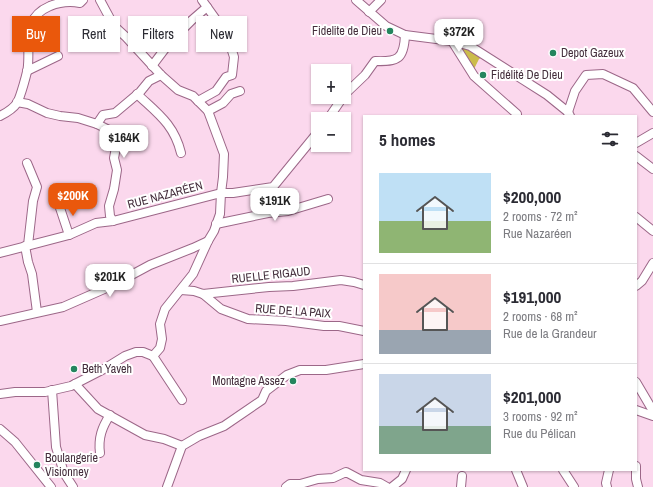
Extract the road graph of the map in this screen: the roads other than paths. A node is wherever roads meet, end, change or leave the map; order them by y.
1 (83, 0) edge
2 (100, 0) edge
3 (356, 0) edge
4 (381, 0) edge
5 (204, 3) edge
6 (369, 12) junction
7 (405, 35) junction
8 (452, 41) junction
9 (58, 56) dead end
10 (152, 66) junction
11 (27, 71) junction
12 (161, 75) junction
13 (351, 88) edge
14 (240, 91) dead end
15 (136, 94) junction
16 (198, 100) junction
17 (17, 102) junction
18 (208, 111) junction
19 (653, 112) edge
20 (569, 114) edge
21 (517, 115) edge
22 (0, 116) edge
23 (96, 124) junction
24 (653, 133) edge
25 (311, 140) edge
26 (637, 142) edge
27 (181, 153) dead end
28 (637, 157) edge
29 (27, 163) dead end
30 (653, 169) edge
31 (220, 193) junction
32 (328, 198) dead end
33 (59, 205) dead end
34 (637, 218) edge
35 (113, 221) junction
36 (216, 224) junction
37 (653, 231) edge
38 (69, 235) junction
39 (208, 241) junction
40 (26, 246) junction
41 (0, 253) edge
42 (653, 263) edge
43 (363, 285) edge
44 (637, 285) edge
45 (181, 290) junction
46 (203, 294) junction
47 (37, 312) junction
48 (0, 321) edge
49 (363, 331) edge
50 (153, 356) junction
51 (363, 364) edge
52 (75, 384) junction
53 (637, 384) edge
54 (52, 390) junction
55 (0, 394) edge
56 (182, 400) dead end
57 (637, 410) edge
58 (653, 411) edge
59 (110, 415) junction
60 (653, 416) edge
61 (0, 429) edge
62 (182, 446) junction
63 (100, 453) dead end
64 (406, 471) edge
65 (516, 471) edge
66 (564, 471) edge
67 (609, 471) edge
68 (636, 471) edge
69 (462, 476) dead end
70 (51, 487) edge
71 (73, 487) edge
72 (167, 487) edge
73 (286, 487) edge
74 (387, 487) edge
75 (392, 487) edge
76 (460, 487) edge
77 (523, 487) edge
78 (574, 487) edge
79 (607, 487) edge
80 (638, 487) edge

1 - 11 street
2 - 10 street
3 - 6 street
4 - 6 street
5 - 10 street
5 - 16 street
6 - 7 street
7 - 8 street
7 - 13 street
8 - 20 street
8 - 21 street
9 - 11 street
10 - 12 street
11 - 17 street
12 - 15 street
12 - 16 street
14 - 18 street
15 - 23 street
15 - 27 street
16 - 18 street
17 - 22 street
17 - 23 street
18 - 31 street
19 - 20 street
23 - 35 street
24 - 26 street
25 - 31 street, RUE NAZARÉEN
28 - 30 street
29 - 40 street
31 - 35 street, RUE NAZARÉEN
31 - 36 street
32 - 36 street
33 - 38 street
34 - 37 street
35 - 38 street, RUE NAZARÉEN
36 - 39 street
38 - 40 street, RUE NAZARÉEN
39 - 45 street
39 - 47 street
40 - 41 street, RUE NAZARÉEN
40 - 47 street
42 - 44 street
43 - 46 street, RUELLE RIGAUD
45 - 46 street, RUELLE RIGAUD
45 - 50 street
46 - 49 street, RUE DE LA PAIX
47 - 48 street
50 - 52 street
50 - 56 street
51 - 62 street
52 - 54 street
52 - 59 street
53 - 58 street
54 - 55 street
54 - 71 street
57 - 60 street
59 - 62 street
59 - 63 street
61 - 70 street
62 - 72 street
64 - 75 street
65 - 77 street
66 - 78 street
67 - 79 street
68 - 80 street
69 - 76 street
73 - 74 street

